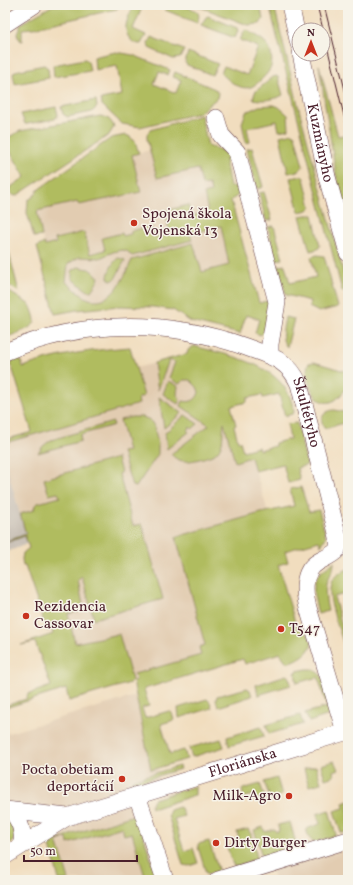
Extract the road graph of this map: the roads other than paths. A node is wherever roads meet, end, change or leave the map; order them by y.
1 (34, 5) edge
2 (290, 5) edge
3 (294, 22) edge
4 (5, 24) edge
5 (303, 62) edge
6 (216, 118) dead end
7 (348, 254) edge
8 (5, 352) edge
9 (270, 356) junction
10 (346, 731) edge
11 (137, 795) junction
12 (8, 810) edge
13 (67, 817) junction
14 (348, 840) edge
15 (22, 845) junction
16 (5, 856) edge
17 (165, 880) edge
18 (218, 880) edge

1 - 4 street
2 - 3 street
5 - 7 street, Kuzmányho
6 - 9 street
8 - 9 street, Škultétyho
9 - 10 street, Škultétyho
10 - 11 street, Floriánska
11 - 13 street, Floriánska
11 - 17 street
12 - 13 street
12 - 15 street
13 - 15 street, Floriánska
14 - 18 street
15 - 16 street, Floriánska

